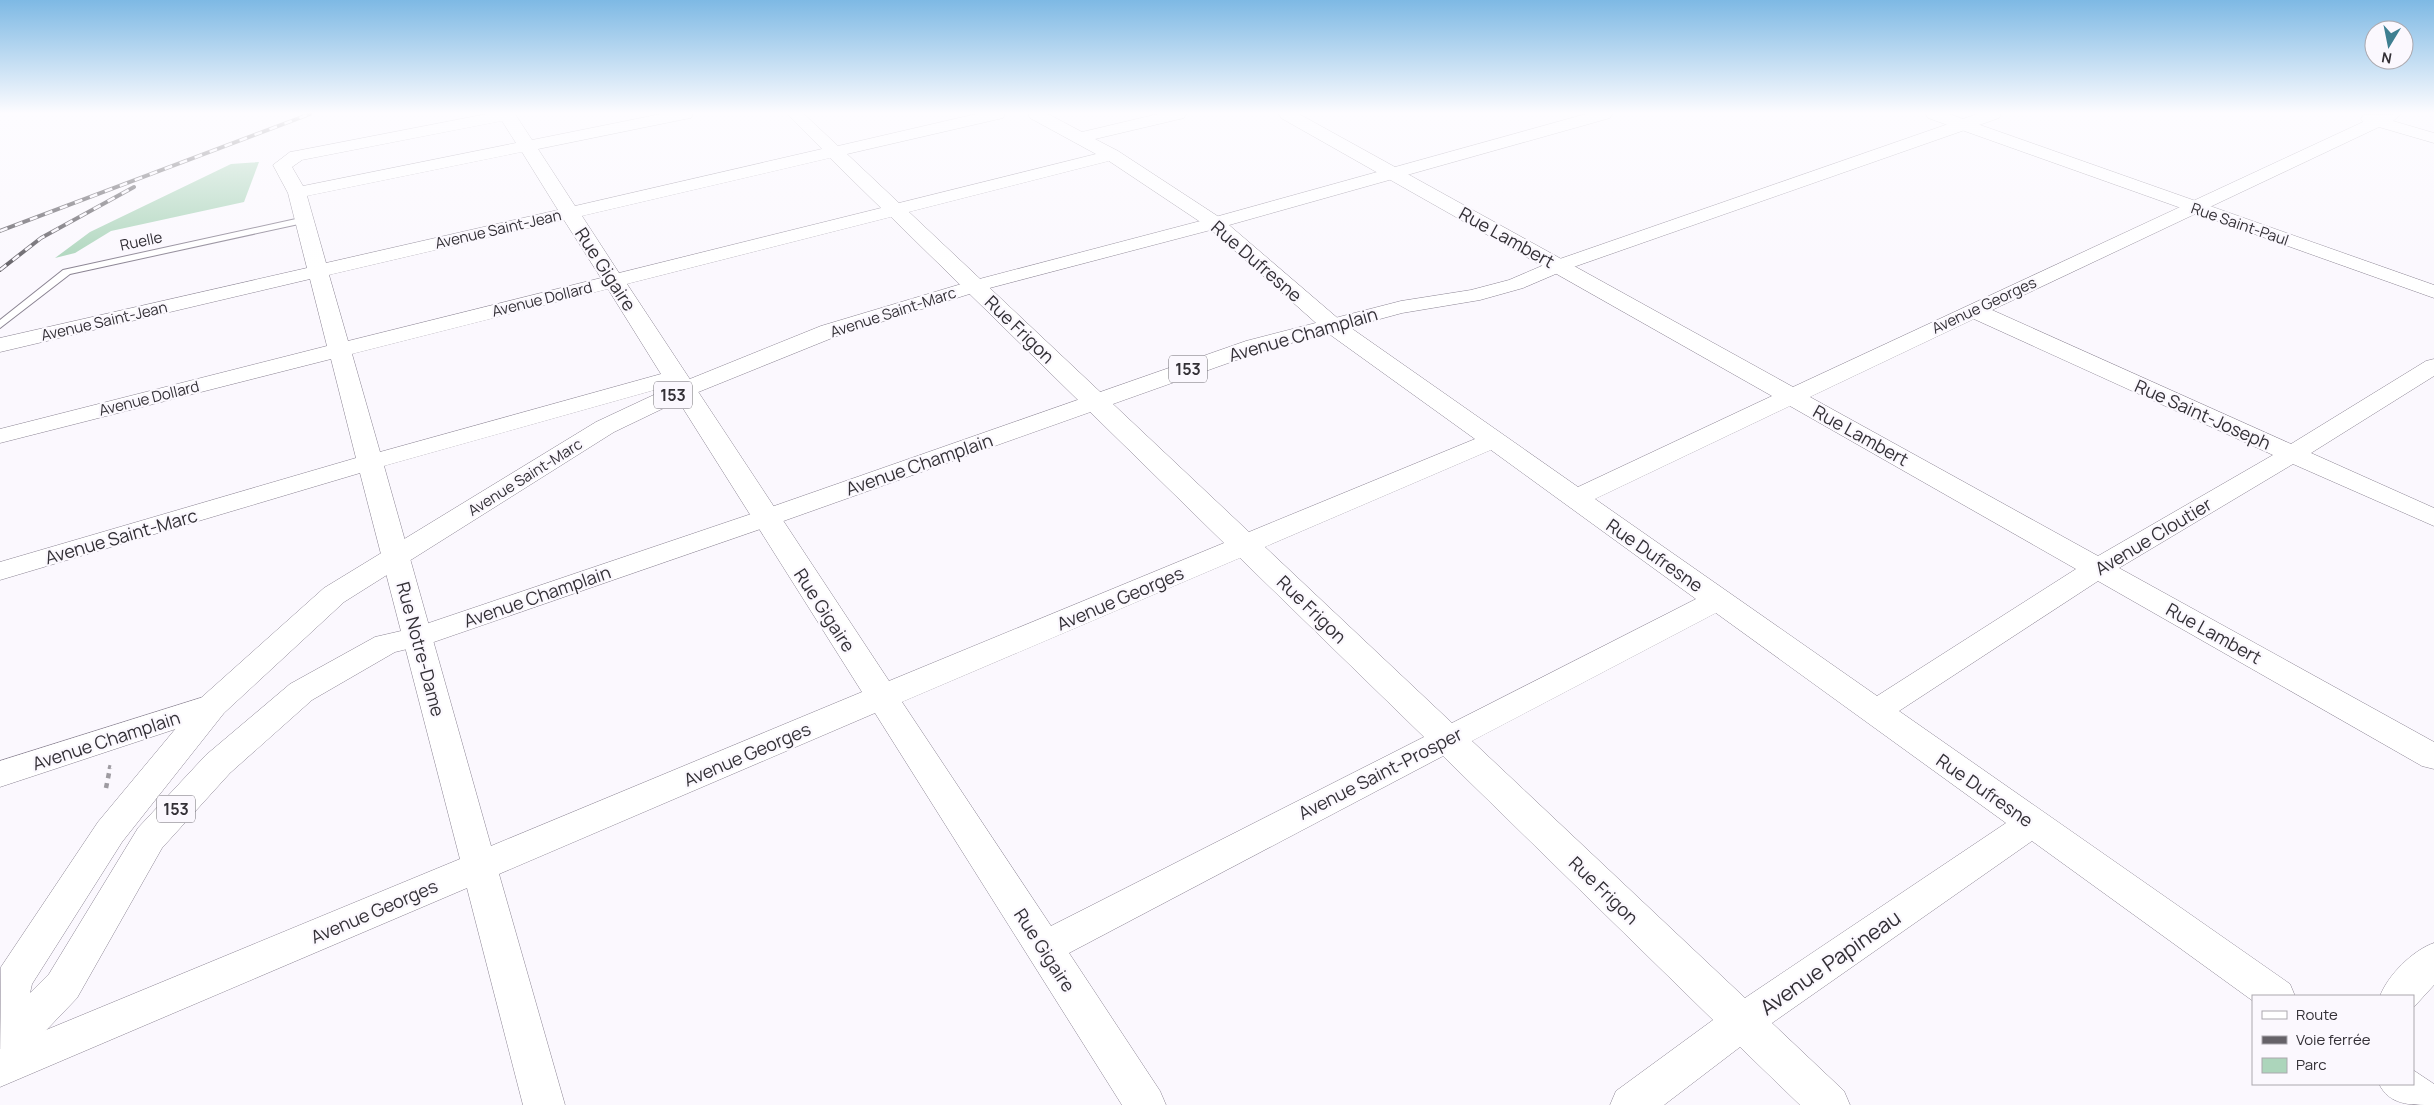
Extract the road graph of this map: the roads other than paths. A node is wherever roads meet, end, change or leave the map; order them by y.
1 (282, 166) edge
2 (431, 166) edge
3 (539, 166) edge
4 (775, 166) edge
5 (849, 166) edge
6 (1071, 166) edge
7 (1128, 166) edge
8 (1380, 166) edge
9 (1424, 166) edge
10 (1845, 166) edge
11 (2078, 166) edge
12 (2285, 166) edge
13 (1395, 174) junction
14 (297, 193) junction
15 (2195, 208) junction
16 (896, 210) junction
17 (570, 213) junction
18 (305, 220) junction
19 (1215, 223) junction
20 (1558, 266) junction
21 (318, 271) junction
22 (614, 281) junction
23 (975, 286) junction
24 (2434, 292) edge
25 (1973, 310) junction
26 (0, 325) edge
27 (1333, 326) junction
28 (0, 345) edge
29 (340, 350) junction
30 (2434, 366) edge
31 (679, 383) junction
32 (1792, 396) junction
33 (1095, 401) junction
34 (0, 436) edge
35 (1494, 440) junction
36 (2292, 454) junction
37 (370, 462) junction
38 (1575, 498) junction
39 (766, 518) junction
40 (2434, 518) edge
41 (1245, 545) junction
42 (396, 558) junction
43 (2098, 568) junction
44 (0, 572) edge
45 (1718, 600) junction
46 (418, 637) junction
47 (882, 698) junction
48 (213, 705) junction
49 (1876, 712) junction
50 (1447, 739) junction
51 (2434, 757) edge
52 (0, 774) edge
53 (2032, 823) junction
54 (480, 866) junction
55 (1044, 948) junction
56 (2434, 959) edge
57 (2275, 995) edge
58 (2400, 995) edge
59 (1742, 1022) junction
60 (0, 1044) edge
61 (0, 1051) edge
62 (0, 1068) edge
63 (2400, 1085) edge
64 (544, 1105) edge
65 (1145, 1105) edge
66 (1631, 1105) edge
67 (1829, 1105) edge
68 (2429, 1105) edge

1 - 14 street, Rue Notre-Dame
2 - 14 street
3 - 17 street, Rue Gigaire
4 - 17 street, Avenue Saint-Jean
5 - 16 street, Rue Frigon
6 - 16 street, Avenue Dollard
7 - 19 street, Rue Dufresne
8 - 13 street, Rue Lambert
9 - 13 street, Avenue Saint-Marc / 153
10 - 20 street, Avenue Champlain / 153
11 - 15 street, Rue Saint-Paul
12 - 15 street, Avenue Georges
13 - 19 street, Avenue Saint-Marc / 153
13 - 20 street, Rue Lambert
14 - 18 street, Rue Notre-Dame
15 - 24 street, Rue Saint-Paul
15 - 25 street, Avenue Georges
16 - 22 street, Avenue Dollard
16 - 23 street, Rue Frigon
17 - 21 street, Avenue Saint-Jean
17 - 22 street, Rue Gigaire
18 - 21 street, Rue Notre-Dame
18 - 26 lane, Ruelle
19 - 23 street, Avenue Saint-Marc / 153
19 - 27 street, Rue Dufresne
20 - 27 street, Avenue Champlain / 153
20 - 32 street, Rue Lambert
21 - 28 street, Avenue Saint-Jean
21 - 29 street, Rue Notre-Dame
22 - 29 street, Avenue Dollard
22 - 31 street, Rue Gigaire
23 - 31 street, Avenue Saint-Marc / 153
23 - 33 street, Rue Frigon
25 - 32 street, Avenue Georges
25 - 36 street, Rue Saint-Joseph
27 - 33 street, Avenue Champlain / 153
27 - 35 street, Rue Dufresne
29 - 34 street, Avenue Dollard
29 - 37 street, Rue Notre-Dame
30 - 36 street, Avenue Cloutier
31 - 37 street, Avenue Saint-Marc
31 - 39 street, Rue Gigaire
31 - 42 street, Avenue Saint-Marc / 153
32 - 38 street, Avenue Georges
32 - 43 street, Rue Lambert
33 - 39 street, Avenue Champlain / 153
33 - 41 street, Rue Frigon
35 - 38 street, Rue Dufresne
35 - 41 street, Avenue Georges
36 - 40 street, Rue Saint-Joseph
36 - 43 street, Avenue Cloutier
37 - 42 street, Rue Notre-Dame
37 - 44 street, Avenue Saint-Marc
38 - 45 street, Rue Dufresne
39 - 46 street, Avenue Champlain / 153
39 - 47 street, Rue Gigaire
41 - 47 street, Avenue Georges
41 - 50 street, Rue Frigon
42 - 46 street, Rue Notre-Dame
42 - 48 street, 153
43 - 49 street, Avenue Cloutier
43 - 51 street, Rue Lambert
45 - 49 street, Rue Dufresne
45 - 50 street, Avenue Saint-Prosper
46 - 54 street, Rue Notre-Dame
46 - 61 street, 153
47 - 54 street, Avenue Georges
47 - 55 street, Rue Gigaire
48 - 52 street, Avenue Champlain
48 - 60 street, 153
49 - 53 street, Rue Dufresne
50 - 55 street, Avenue Saint-Prosper
50 - 59 street, Rue Frigon
53 - 57 street, Rue Dufresne
53 - 59 street, Avenue Papineau
54 - 62 street, Avenue Georges
54 - 64 street, Rue Notre-Dame
55 - 65 street, Rue Gigaire
56 - 58 street
59 - 66 street, Avenue Papineau
59 - 67 street, Rue Frigon
63 - 68 street

